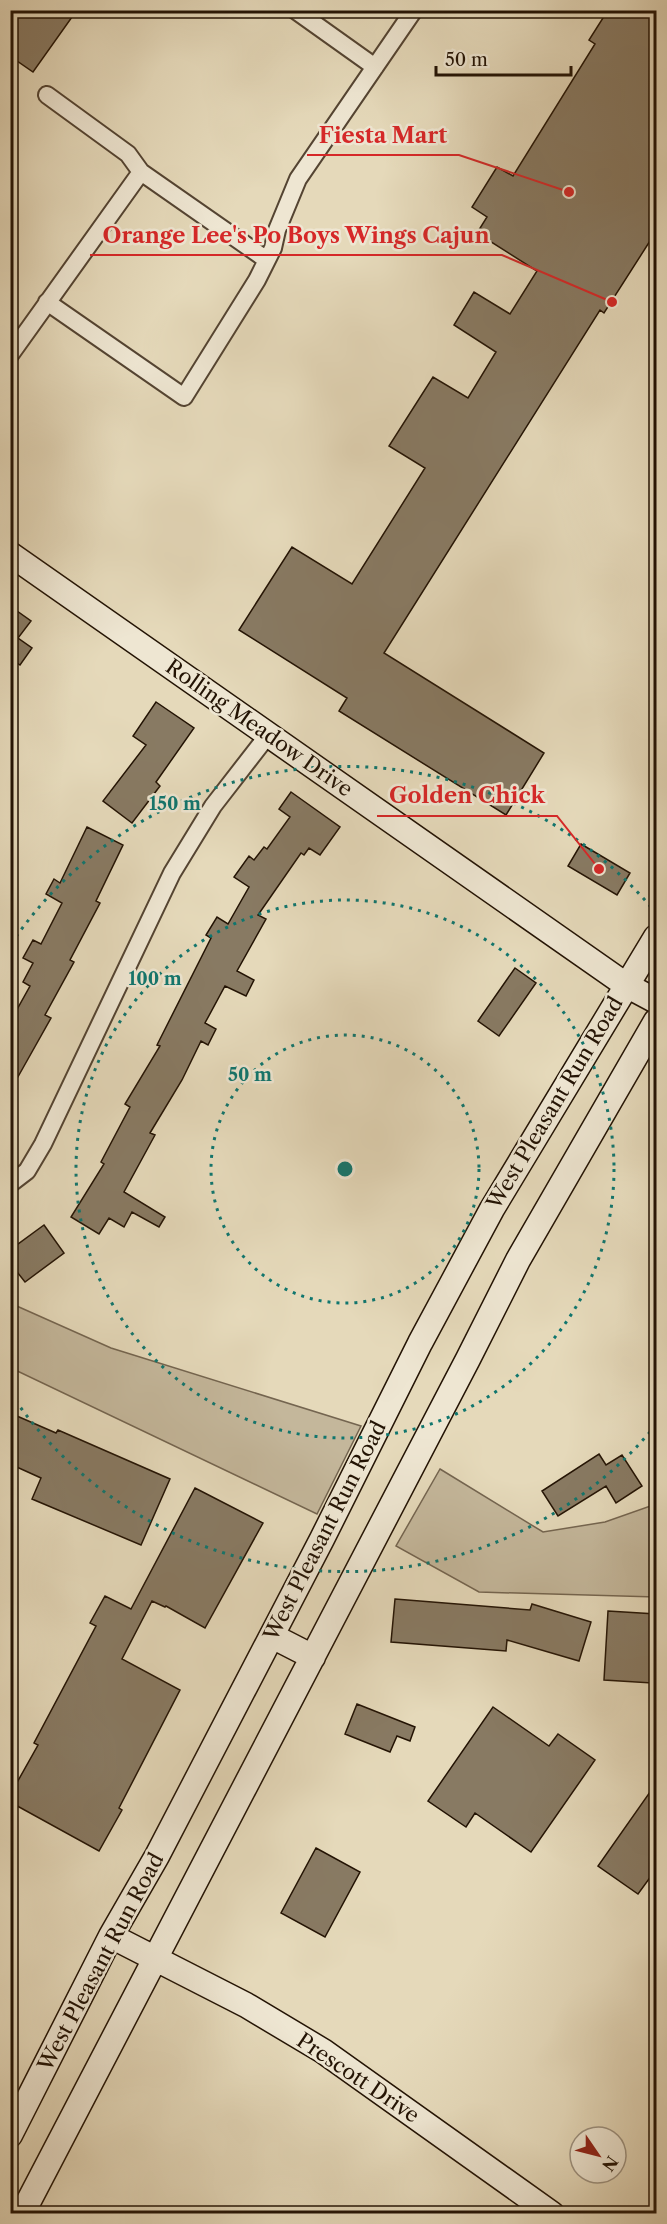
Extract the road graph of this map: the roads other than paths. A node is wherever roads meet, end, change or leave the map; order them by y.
1 (294, 10) edge
2 (414, 10) edge
3 (375, 67) junction
4 (47, 95) dead end
5 (141, 172) junction
6 (267, 260) junction
7 (47, 302) junction
8 (10, 355) edge
9 (10, 554) edge
10 (268, 735) junction
11 (657, 937) edge
12 (626, 986) junction
13 (657, 1001) edge
14 (657, 1021) edge
15 (10, 1184) edge
16 (272, 1636) junction
17 (313, 1657) junction
18 (111, 1936) junction
19 (155, 1959) junction
20 (10, 2135) edge
21 (22, 2214) edge
22 (552, 2214) edge

1 - 3 street
2 - 3 street
3 - 6 street
4 - 5 street
5 - 6 street
5 - 7 street
6 - 7 street
7 - 8 street
9 - 10 main road, Rolling Meadow Drive
10 - 12 main road, Rolling Meadow Drive
10 - 15 street
11 - 12 main road, West Pleasant Run Road
12 - 13 main road, Rolling Meadow Drive
12 - 16 main road, West Pleasant Run Road
14 - 17 main road
16 - 17 main road
16 - 18 main road, West Pleasant Run Road
17 - 19 main road
18 - 19 main road, Prescott Drive
18 - 20 main road, West Pleasant Run Road
19 - 21 main road
19 - 22 main road, Prescott Drive

